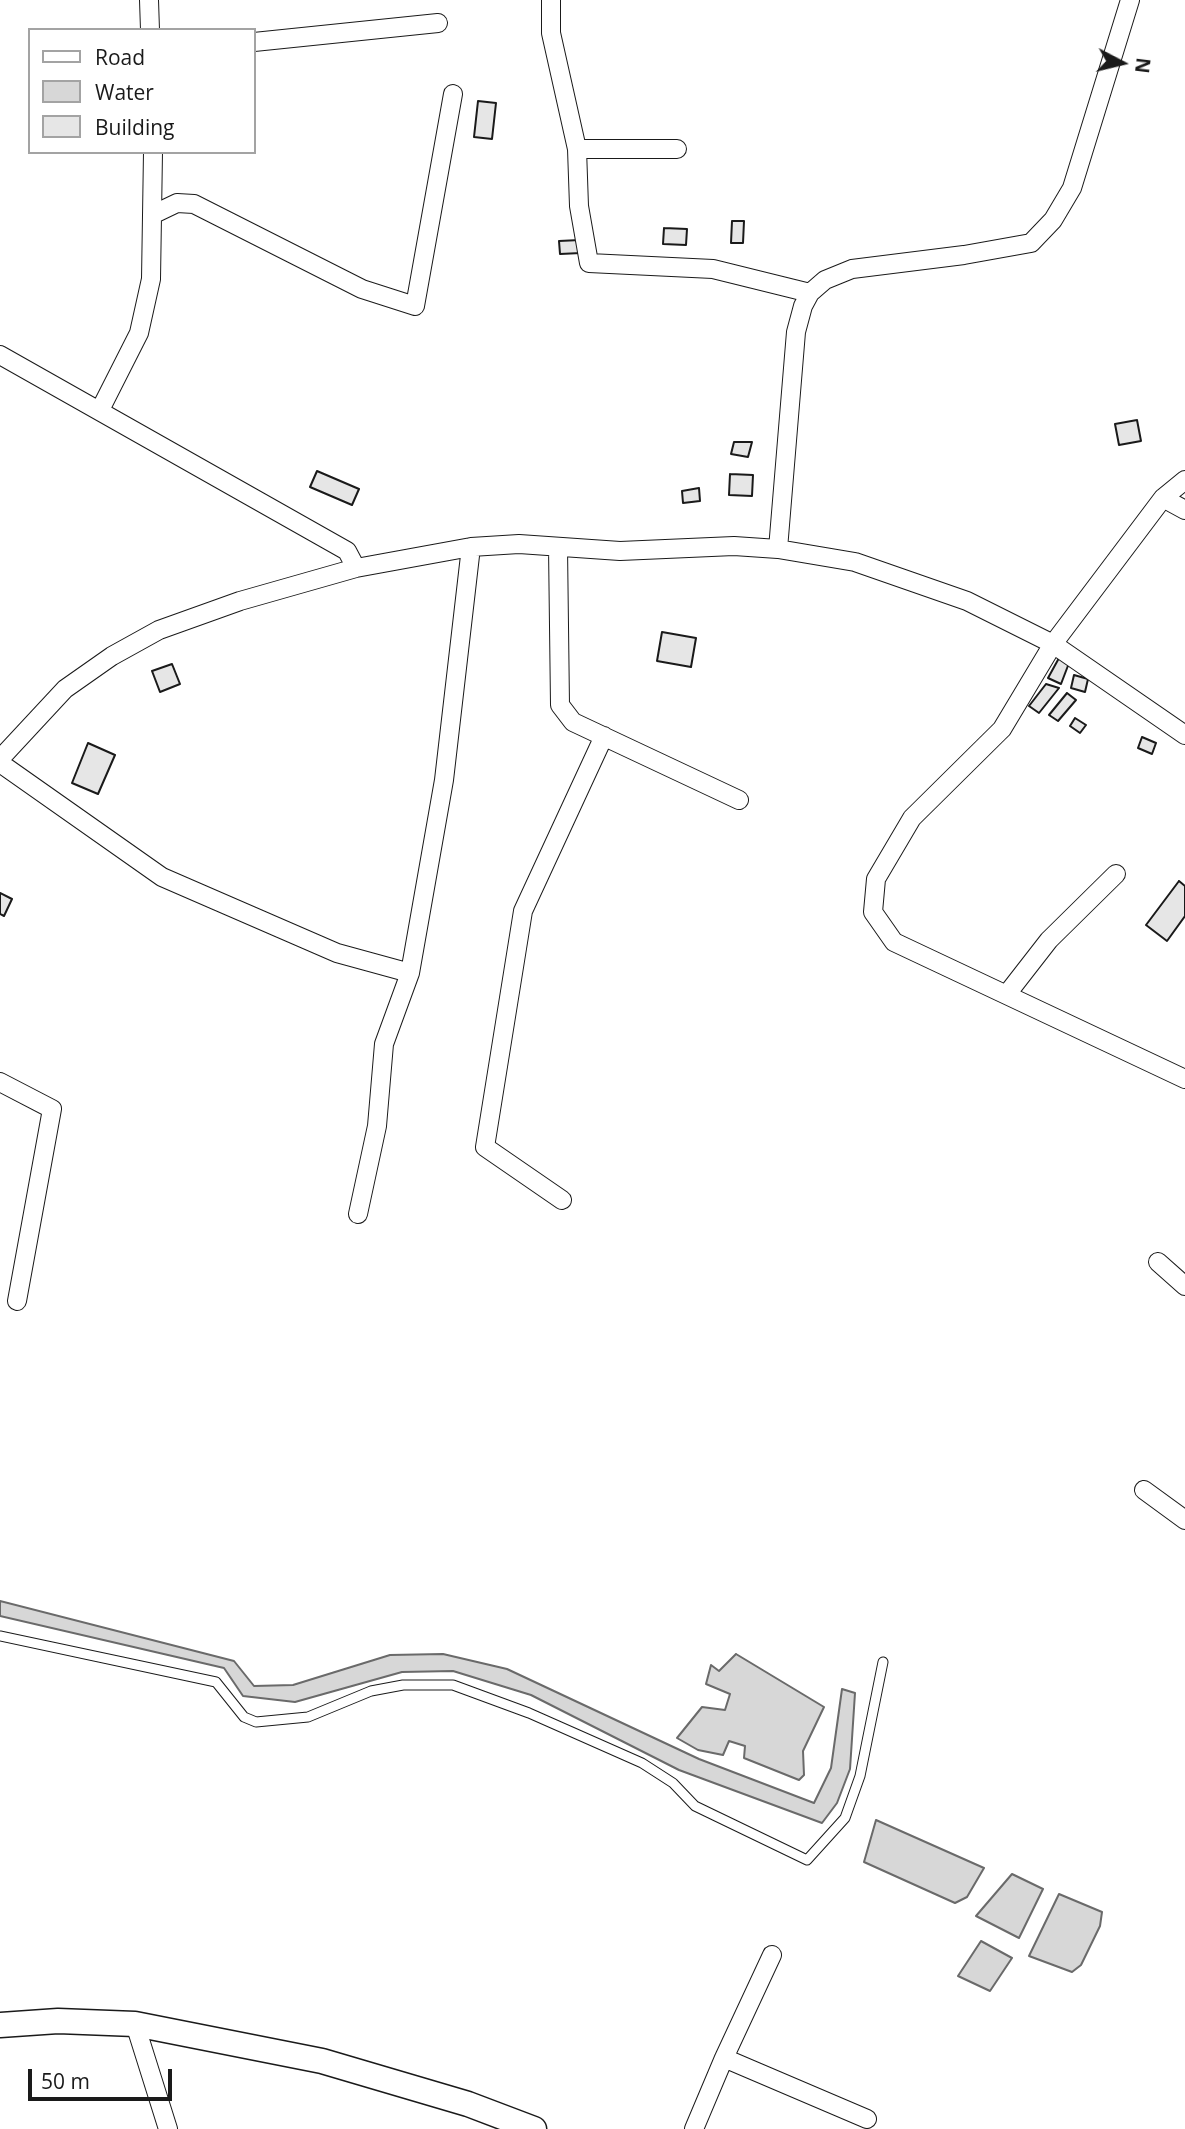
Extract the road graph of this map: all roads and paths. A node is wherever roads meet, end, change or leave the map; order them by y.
1 (149, 0) edge
2 (551, 0) edge
3 (1130, 0) edge
4 (438, 23) dead end
5 (150, 28) edge
6 (256, 42) edge
7 (453, 94) dead end
8 (577, 149) junction
9 (677, 149) dead end
10 (153, 154) edge
11 (152, 215) junction
12 (810, 293) junction
13 (0, 355) edge
14 (100, 410) junction
15 (1185, 480) edge
16 (1163, 498) junction
17 (1185, 510) edge
18 (471, 547) junction
19 (558, 547) junction
20 (778, 550) junction
21 (356, 568) junction
22 (1053, 644) junction
23 (1185, 735) edge
24 (604, 736) junction
25 (0, 761) edge
26 (738, 800) dead end
27 (1116, 874) dead end
28 (410, 973) junction
29 (1007, 995) junction
30 (1185, 1079) edge
31 (0, 1082) edge
32 (562, 1200) dead end
33 (358, 1214) dead end
34 (1158, 1262) dead end
35 (1185, 1286) edge
36 (17, 1301) dead end
37 (1144, 1490) dead end
38 (1185, 1520) edge
39 (0, 1636) edge
40 (883, 1662) dead end
41 (772, 1955) dead end
42 (135, 2024) junction
43 (0, 2025) edge
44 (724, 2058) junction
45 (867, 2119) dead end
46 (169, 2129) edge
47 (534, 2129) edge
48 (694, 2129) edge

1 - 5 street
2 - 8 street
3 - 12 street
4 - 6 street
7 - 11 street
8 - 9 street
8 - 12 street
10 - 11 street
11 - 14 street
12 - 20 street
13 - 14 street
14 - 21 street
15 - 16 street
16 - 17 street
16 - 22 street
18 - 19 street
18 - 21 street
18 - 28 street
19 - 20 street
19 - 24 street
20 - 22 street
21 - 25 street
22 - 23 street
22 - 29 street
24 - 26 street
24 - 32 street
25 - 28 street
27 - 29 street
28 - 33 street
29 - 30 street
31 - 36 street
34 - 35 street
37 - 38 street
39 - 40 lane
41 - 44 street
42 - 43 main road
42 - 46 street
42 - 47 main road
44 - 45 street
44 - 48 street

